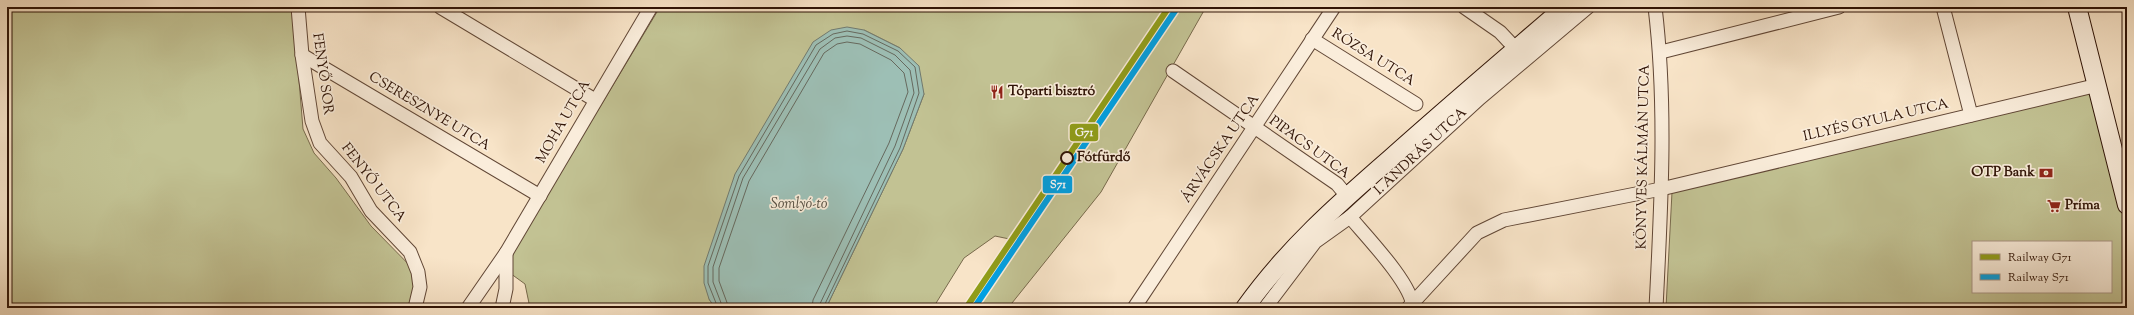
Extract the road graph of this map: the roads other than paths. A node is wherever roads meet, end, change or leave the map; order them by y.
1 (298, 7) edge
2 (440, 7) edge
3 (651, 7) edge
4 (1334, 7) edge
5 (1464, 7) edge
6 (1565, 7) edge
7 (1588, 7) edge
8 (1656, 7) edge
9 (1839, 7) edge
10 (1943, 7) edge
11 (2078, 7) edge
12 (1312, 39) junction
13 (1516, 49) junction
14 (1661, 52) junction
15 (302, 55) junction
16 (1174, 71) dead end
17 (2098, 85) junction
18 (595, 100) junction
19 (1416, 104) dead end
20 (1971, 115) junction
21 (1255, 128) junction
22 (320, 143) joint
23 (1662, 189) junction
24 (540, 196) junction
25 (1347, 196) junction
26 (2127, 205) edge
27 (1350, 217) junction
28 (506, 253) junction
29 (1411, 306) edge
30 (415, 308) edge
31 (468, 308) edge
32 (502, 308) edge
33 (1134, 308) edge
34 (1245, 308) edge
35 (1266, 308) edge
36 (1656, 308) edge

1 - 15 street, FENYŐ SOR
2 - 18 street
3 - 18 street, MOHA UTCA
4 - 12 street, ÁRVÁCSKA UTCA
5 - 13 street
6 - 13 main road, I. ANDRÁS UTCA
7 - 27 street, I. ANDRÁS UTCA
8 - 14 street, KÖNYVES KÁLMÁN UTCA
9 - 14 street
10 - 20 street
11 - 17 main road
12 - 19 street, RÓZSA UTCA
12 - 21 street, ÁRVÁCSKA UTCA
13 - 25 main road, I. ANDRÁS UTCA
14 - 23 street, KÖNYVES KÁLMÁN UTCA
15 - 22 street, FENYŐ SOR
15 - 24 street, CSERESZNYE UTCA
16 - 21 street, PIPACS UTCA
17 - 20 street, ILLYÉS GYULA UTCA
17 - 26 main road
18 - 24 street, MOHA UTCA
20 - 23 street, ILLYÉS GYULA UTCA
21 - 25 street, PIPACS UTCA
21 - 33 street, ÁRVÁCSKA UTCA
22 - 30 street, FENYŐ UTCA
23 - 29 street, ILLYÉS GYULA UTCA
23 - 36 street, KÖNYVES KÁLMÁN UTCA
24 - 28 street, MOHA UTCA
25 - 34 main road, I. ANDRÁS UTCA
27 - 29 street
27 - 35 street, I. ANDRÁS UTCA
28 - 31 street, MOHA UTCA
28 - 32 street

